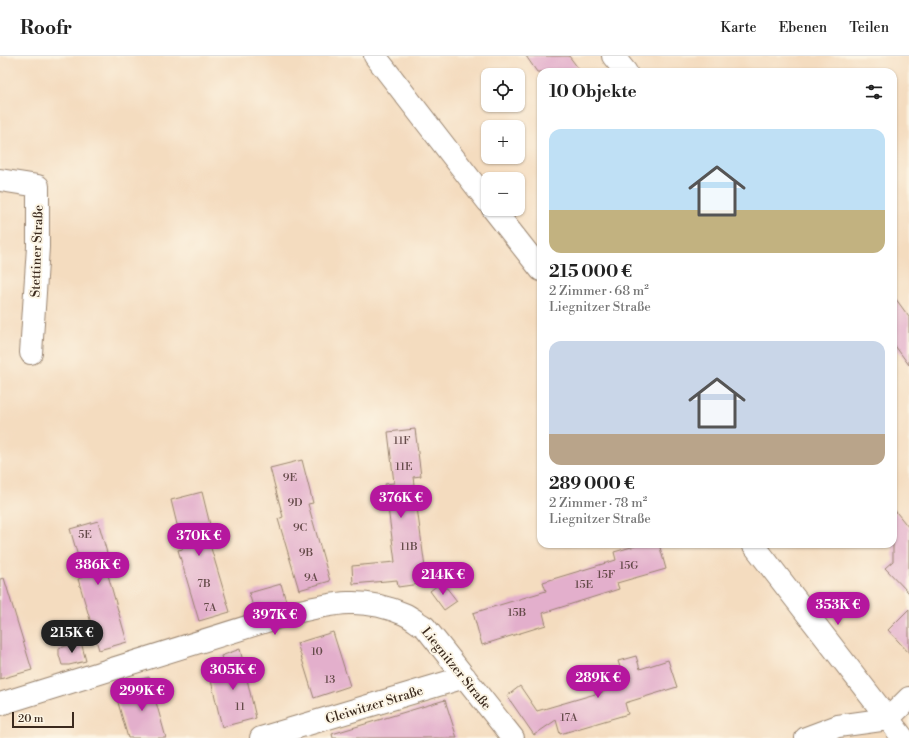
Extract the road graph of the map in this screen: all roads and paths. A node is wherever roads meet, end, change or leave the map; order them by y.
1 (375, 56) edge
2 (613, 56) edge
3 (623, 68) edge
4 (0, 180) edge
5 (481, 193) edge
6 (499, 216) edge
7 (537, 265) edge
8 (31, 353) dead end
9 (756, 548) edge
10 (465, 677) junction
11 (909, 698) edge
12 (0, 704) edge
13 (890, 728) edge
14 (261, 738) edge
15 (513, 738) edge
16 (806, 738) edge
17 (869, 738) edge
18 (903, 738) edge

1 - 5 street
2 - 3 street
4 - 8 street, Stettiner Straße
6 - 7 street
9 - 13 street
10 - 12 street, Liegnitzer Straße
10 - 14 street, Gleiwitzer Straße
10 - 15 street, Liegnitzer Straße
11 - 13 street
13 - 16 street
13 - 17 street
13 - 18 street

